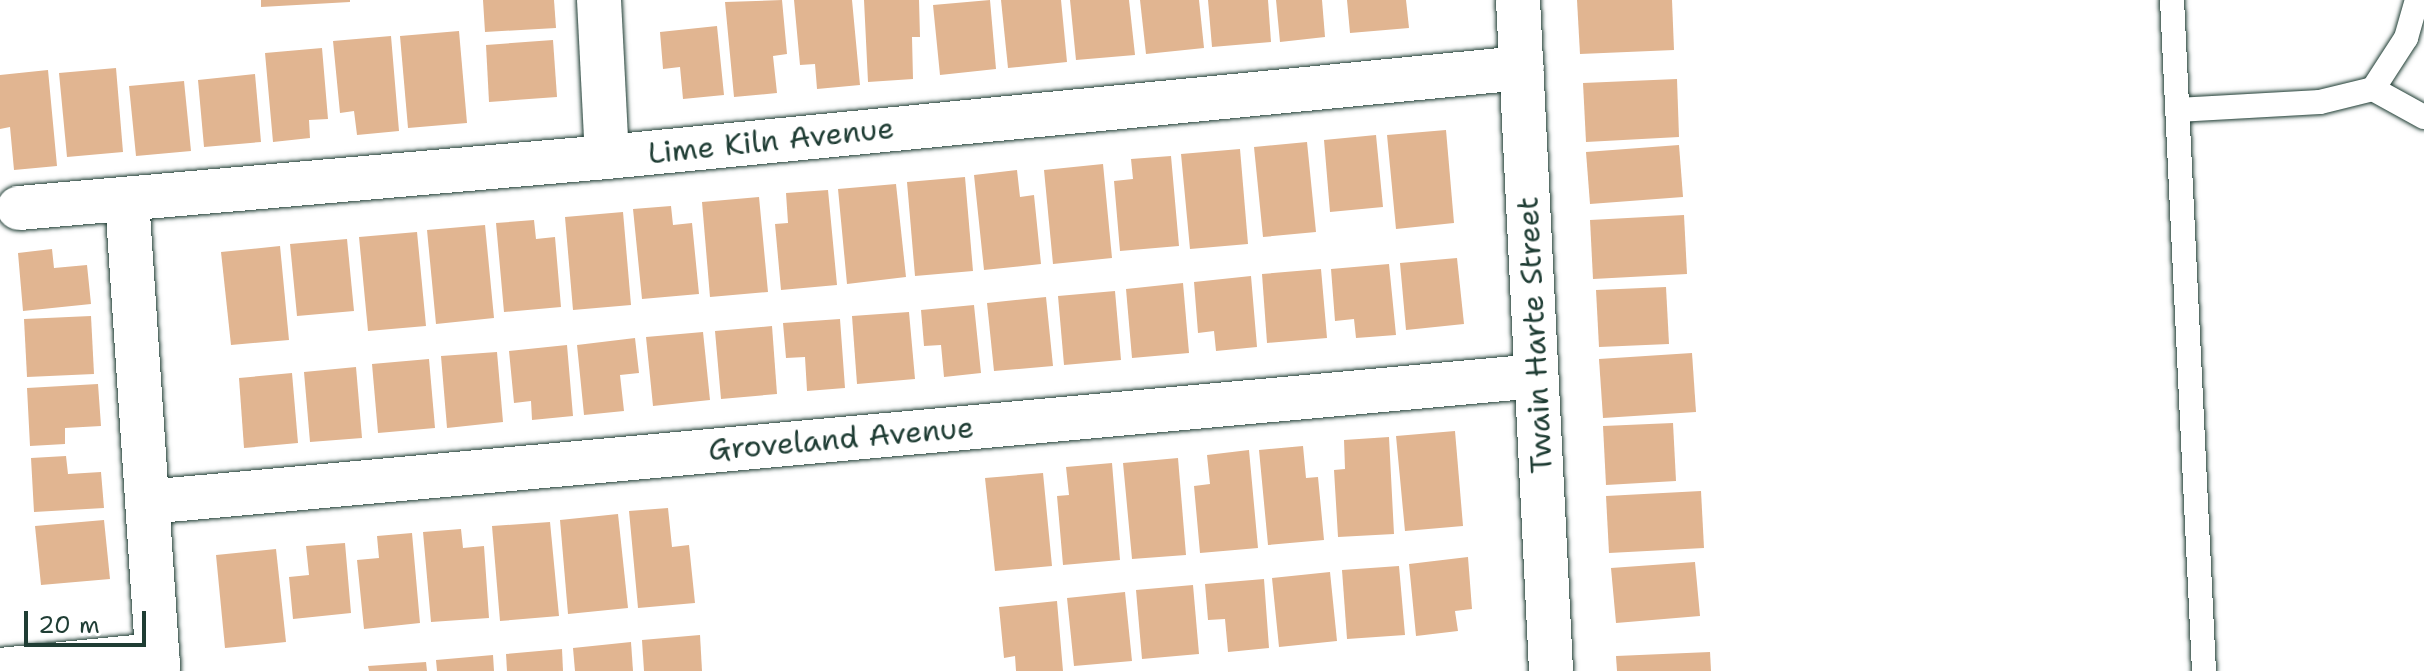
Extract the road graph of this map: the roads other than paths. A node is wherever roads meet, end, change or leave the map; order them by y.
1 (599, 0) edge
2 (1518, 0) edge
3 (2172, 0) edge
4 (2417, 0) edge
5 (1522, 68) junction
6 (2373, 89) junction
7 (2177, 110) junction
8 (2424, 117) edge
9 (607, 157) junction
10 (127, 199) junction
11 (19, 208) dead end
12 (1536, 376) junction
13 (147, 502) junction
14 (157, 663) edge
15 (0, 670) edge
16 (1551, 671) edge
17 (2204, 671) edge

1 - 9 street
2 - 5 street, Twain Harte Street
3 - 7 lane
4 - 6 lane
5 - 9 street, Lime Kiln Avenue
5 - 12 street, Twain Harte Street
6 - 7 lane
6 - 8 lane
7 - 17 lane
9 - 10 street, Lime Kiln Avenue
10 - 11 street, Lime Kiln Avenue
10 - 13 street
12 - 13 street, Groveland Avenue
12 - 16 street, Twain Harte Street
13 - 14 street
14 - 15 street

